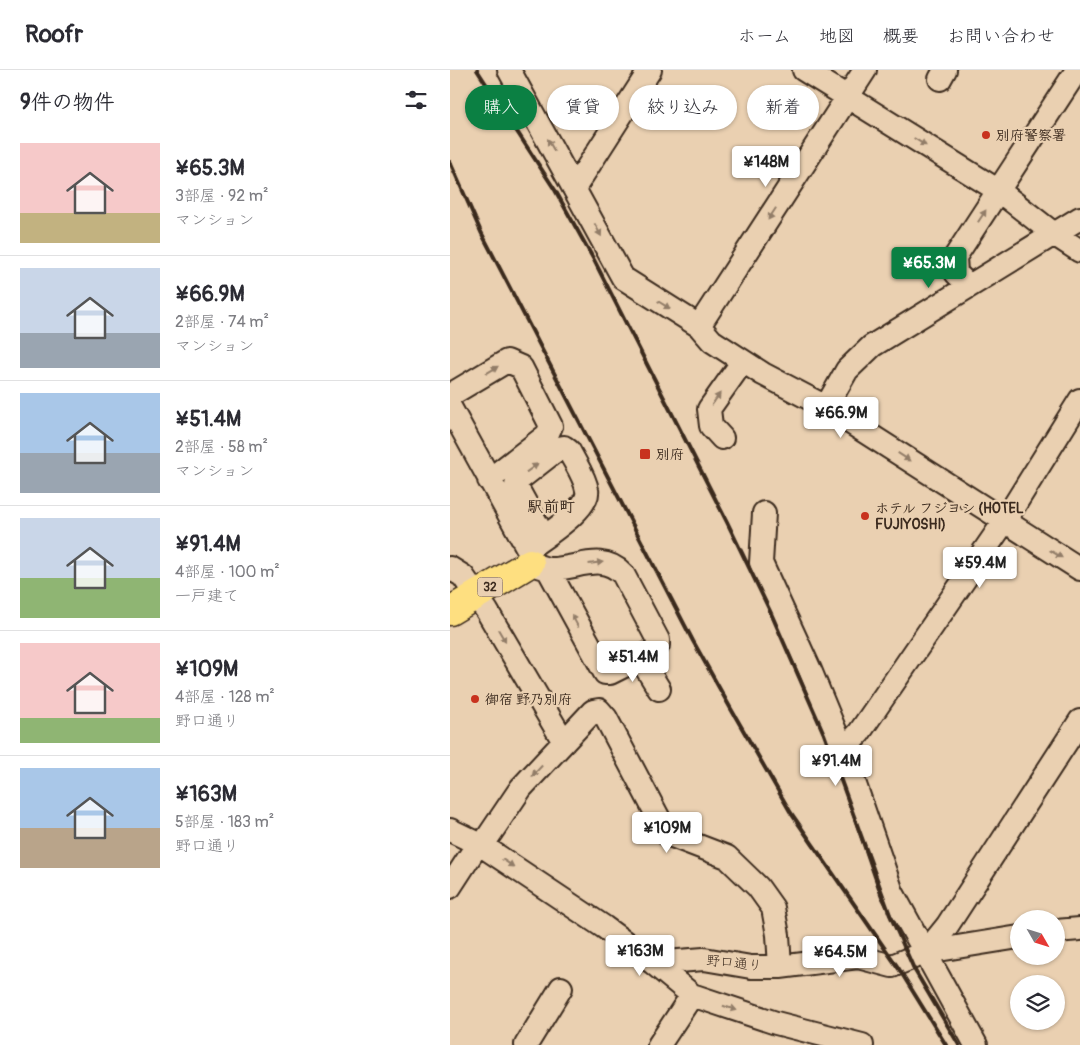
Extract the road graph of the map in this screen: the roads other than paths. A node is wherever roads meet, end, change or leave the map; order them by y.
1 (509, 70) edge
2 (650, 70) edge
3 (804, 70) edge
4 (865, 70) edge
5 (1077, 70) edge
6 (847, 97) junction
7 (575, 188) junction
8 (999, 191) junction
9 (1080, 218) edge
10 (1054, 234) junction
11 (1080, 251) edge
12 (969, 286) junction
13 (699, 326) junction
14 (743, 361) junction
15 (450, 395) edge
16 (1080, 400) edge
17 (450, 407) edge
18 (826, 407) junction
19 (722, 438) dead end
20 (489, 480) junction
21 (764, 513) dead end
22 (1004, 522) junction
23 (538, 554) junction
24 (450, 568) edge
25 (1080, 568) edge
26 (476, 595) junction
27 (450, 611) edge
28 (640, 658) junction
29 (658, 689) dead end
30 (1080, 721) edge
31 (564, 742) junction
32 (843, 750) junction
33 (450, 830) edge
34 (481, 845) junction
35 (450, 887) edge
36 (1080, 929) edge
37 (1065, 930) edge
38 (1010, 938) edge
39 (926, 952) junction
40 (653, 962) junction
41 (780, 967) junction
42 (561, 988) dead end
43 (692, 995) junction
44 (526, 1045) edge
45 (660, 1045) edge
46 (862, 1045) edge
47 (976, 1045) edge

7 -> 1 street
2 - 7 street
3 - 6 street
4 - 6 street
5 - 8 street
6 -> 8 street
6 -> 13 street
7 -> 13 street
8 - 10 street
12 -> 8 street
9 - 10 street
10 - 11 street
10 - 12 street
12 - 18 street
13 - 14 street
14 - 18 street
19 -> 14 street
15 -> 20 street
16 - 22 street
17 - 20 street
18 -> 22 street
20 - 23 street
21 - 32 street
22 -> 25 street
22 - 32 street
23 - 26 main road, 32
28 -> 23 street
23 -> 28 street
24 - 26 street
26 - 27 main road, 32
26 -> 31 street
28 - 29 street
30 - 39 street
31 -> 34 street
31 - 41 street
32 - 39 street
33 - 34 street
34 - 35 street
34 -> 40 street
36 - 37 street
38 - 39 street, 野口通り
39 - 41 street, 野口通り
39 - 47 street
40 - 41 street, 野口通り
40 - 43 street
42 - 44 street
43 - 45 street
43 -> 46 street

